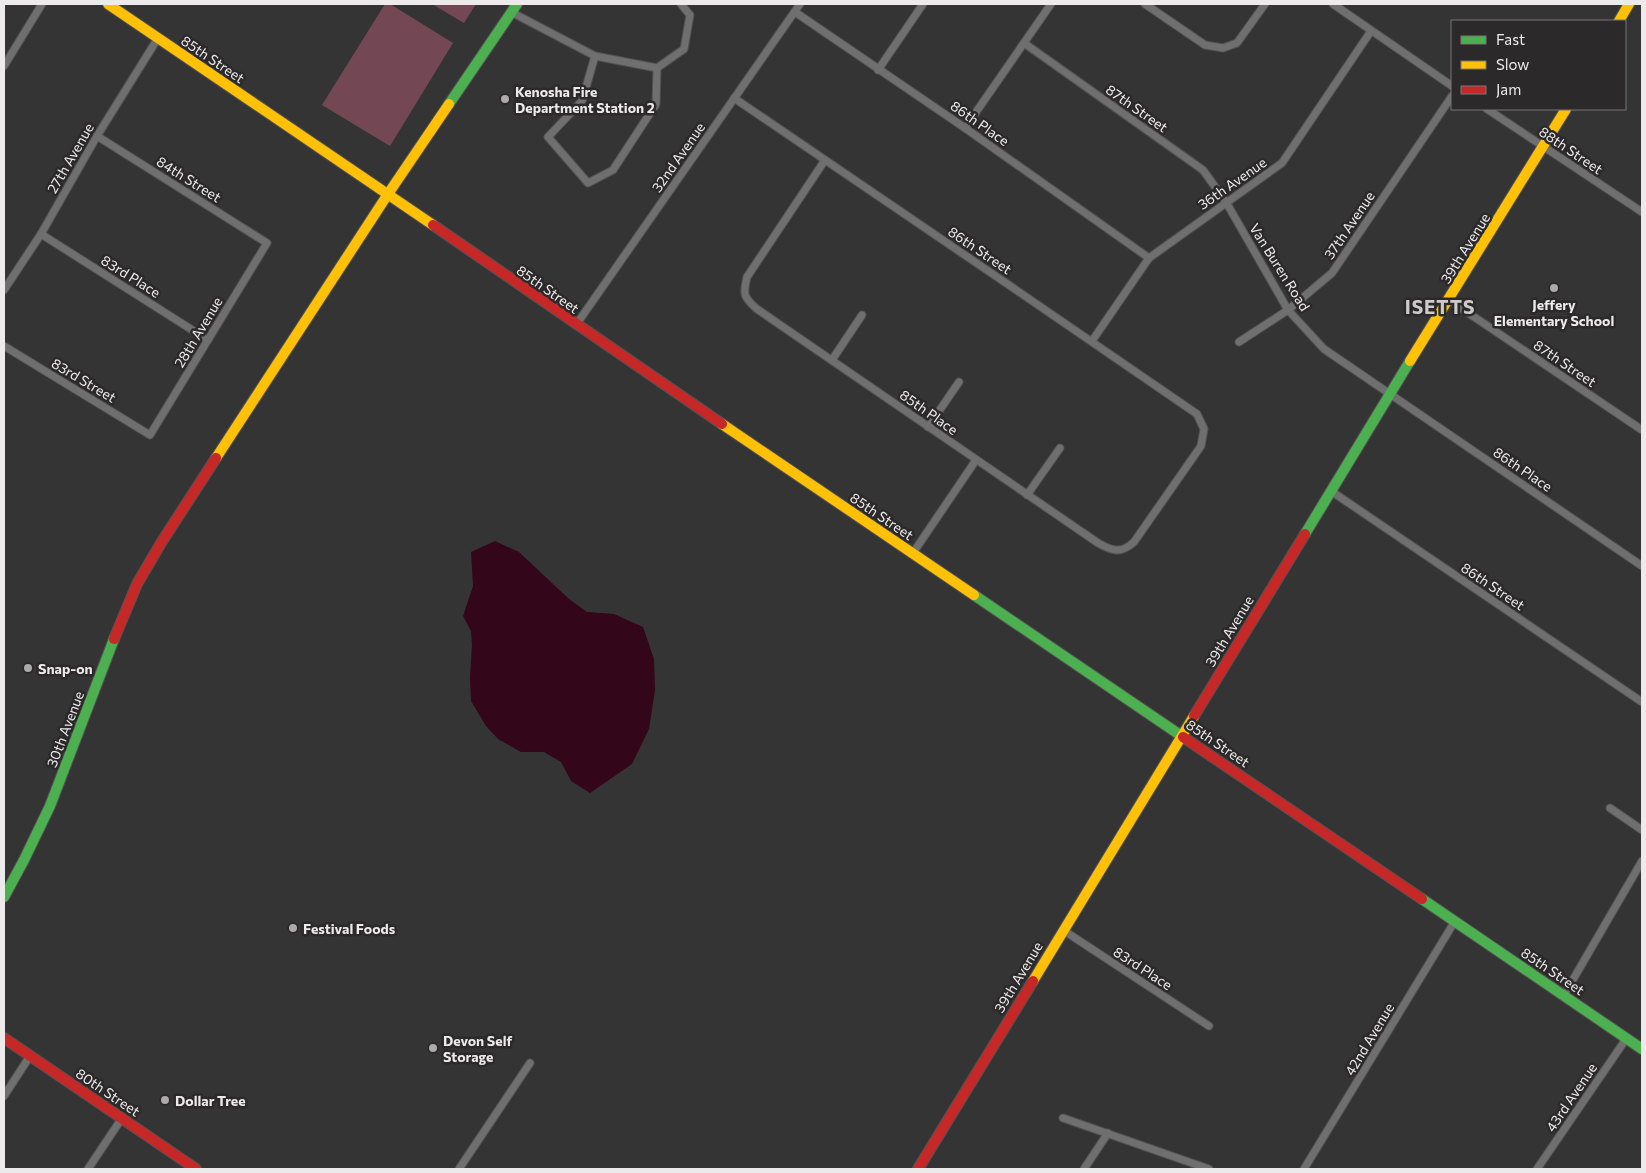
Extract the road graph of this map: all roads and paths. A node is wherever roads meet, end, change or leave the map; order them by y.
1 (42, 4) edge
2 (108, 4) edge
3 (681, 4) edge
4 (800, 4) edge
5 (923, 4) edge
6 (1051, 4) edge
7 (1145, 4) edge
8 (1265, 4) edge
9 (1333, 4) edge
10 (1629, 4) edge
11 (514, 8) edge
12 (795, 12) junction
13 (1620, 20) edge
14 (1371, 31) junction
15 (158, 38) junction
16 (1024, 44) junction
17 (595, 56) junction
18 (4, 66) edge
19 (657, 68) junction
20 (878, 70) junction
21 (1451, 85) edge
22 (1451, 97) edge
23 (734, 98) junction
24 (1489, 110) edge
25 (1565, 110) edge
26 (965, 128) junction
27 (97, 136) junction
28 (1543, 146) junction
29 (825, 160) junction
30 (388, 194) junction
31 (1226, 202) junction
32 (1642, 212) edge
33 (41, 234) junction
34 (267, 243) joint
35 (1149, 258) junction
36 (4, 290) edge
37 (1449, 300) junction
38 (1288, 310) junction
39 (862, 314) dead end
40 (576, 325) junction
41 (208, 340) junction
42 (1092, 342) junction
43 (1239, 342) dead end
44 (4, 346) edge
45 (832, 360) junction
46 (959, 382) dead end
47 (1390, 394) junction
48 (928, 427) junction
49 (1642, 430) edge
50 (150, 435) joint
51 (1060, 448) dead end
52 (976, 460) junction
53 (1331, 491) junction
54 (1027, 495) junction
55 (1120, 550) joint
56 (913, 553) junction
57 (1642, 566) edge
58 (1642, 702) edge
59 (1182, 736) junction
60 (1610, 808) dead end
61 (1642, 830) edge
62 (1642, 861) edge
63 (4, 897) edge
64 (1455, 921) junction
65 (1063, 930) junction
66 (1564, 994) junction
67 (1209, 1026) dead end
68 (4, 1038) edge
69 (1626, 1039) junction
70 (1642, 1049) edge
71 (30, 1056) junction
72 (530, 1063) dead end
73 (4, 1096) edge
74 (122, 1118) junction
75 (1063, 1118) dead end
76 (1108, 1133) junction
77 (88, 1169) edge
78 (196, 1169) edge
79 (459, 1169) edge
80 (918, 1169) edge
81 (1084, 1169) edge
82 (1209, 1169) edge
83 (1304, 1169) edge
84 (1538, 1169) edge

1 - 18 street
2 - 15 street, 85th Street
3 - 19 street
4 - 12 street, 32nd Avenue
5 - 20 street
6 - 16 street
7 - 8 street
9 - 14 street
10 - 13 street
11 - 17 street
11 - 30 street, 30th Avenue
12 - 20 street, 86th Place
12 - 23 street, 32nd Avenue
14 - 21 street
14 - 31 street, 36th Avenue
15 - 27 street, 27th Avenue
15 - 30 street, 85th Street
16 - 26 street
16 - 31 street, 87th Street
17 - 19 street
17 - 19 street
20 - 26 street, 86th Place
22 - 38 street, 37th Avenue
23 - 29 street, 86th Street
23 - 40 street, 32nd Avenue
24 - 28 street, 88th Street
25 - 28 street, 39th Avenue
26 - 35 street, 86th Place
27 - 33 street, 27th Avenue
27 - 34 street, 84th Street
28 - 32 street, 88th Street
28 - 37 street, 39th Avenue
29 - 42 street, 86th Street
29 - 45 street, 85th Place
30 - 40 street, 85th Street
30 - 63 street, 30th Avenue
31 - 35 street, 36th Avenue
31 - 38 street, Van Buren Road
33 - 36 street, 27th Avenue
33 - 41 street, 83rd Place
34 - 41 street, 28th Avenue
35 - 42 street, 36th Avenue
37 - 47 street, 39th Avenue
37 - 49 street, 87th Street
38 - 43 street, 37th Avenue
38 - 47 street, Van Buren Road
39 - 45 street
40 - 56 street, 85th Street
41 - 50 street, 28th Avenue
42 - 55 street, 86th Street
44 - 50 street, 83rd Street
45 - 48 street, 85th Place
46 - 48 street
47 - 53 street, 39th Avenue
47 - 57 street, 86th Place
48 - 52 street, 85th Place
51 - 54 street
52 - 54 street, 85th Place
52 - 56 street
53 - 58 street, 86th Street
53 - 59 street, 39th Avenue
54 - 55 street, 85th Place
56 - 59 street, 85th Street
59 - 64 street, 85th Street
59 - 65 street, 39th Avenue
60 - 61 street
62 - 66 street
64 - 66 street, 85th Street
64 - 83 street, 42nd Avenue
65 - 67 street, 83rd Place
65 - 80 street, 39th Avenue
66 - 69 street, 85th Street
68 - 71 street, 80th Street
69 - 70 street, 85th Street
69 - 84 street, 43rd Avenue
71 - 73 street
71 - 74 street, 80th Street
72 - 79 street
74 - 77 street
74 - 78 street, 80th Street
75 - 76 street
76 - 81 street
76 - 82 street

